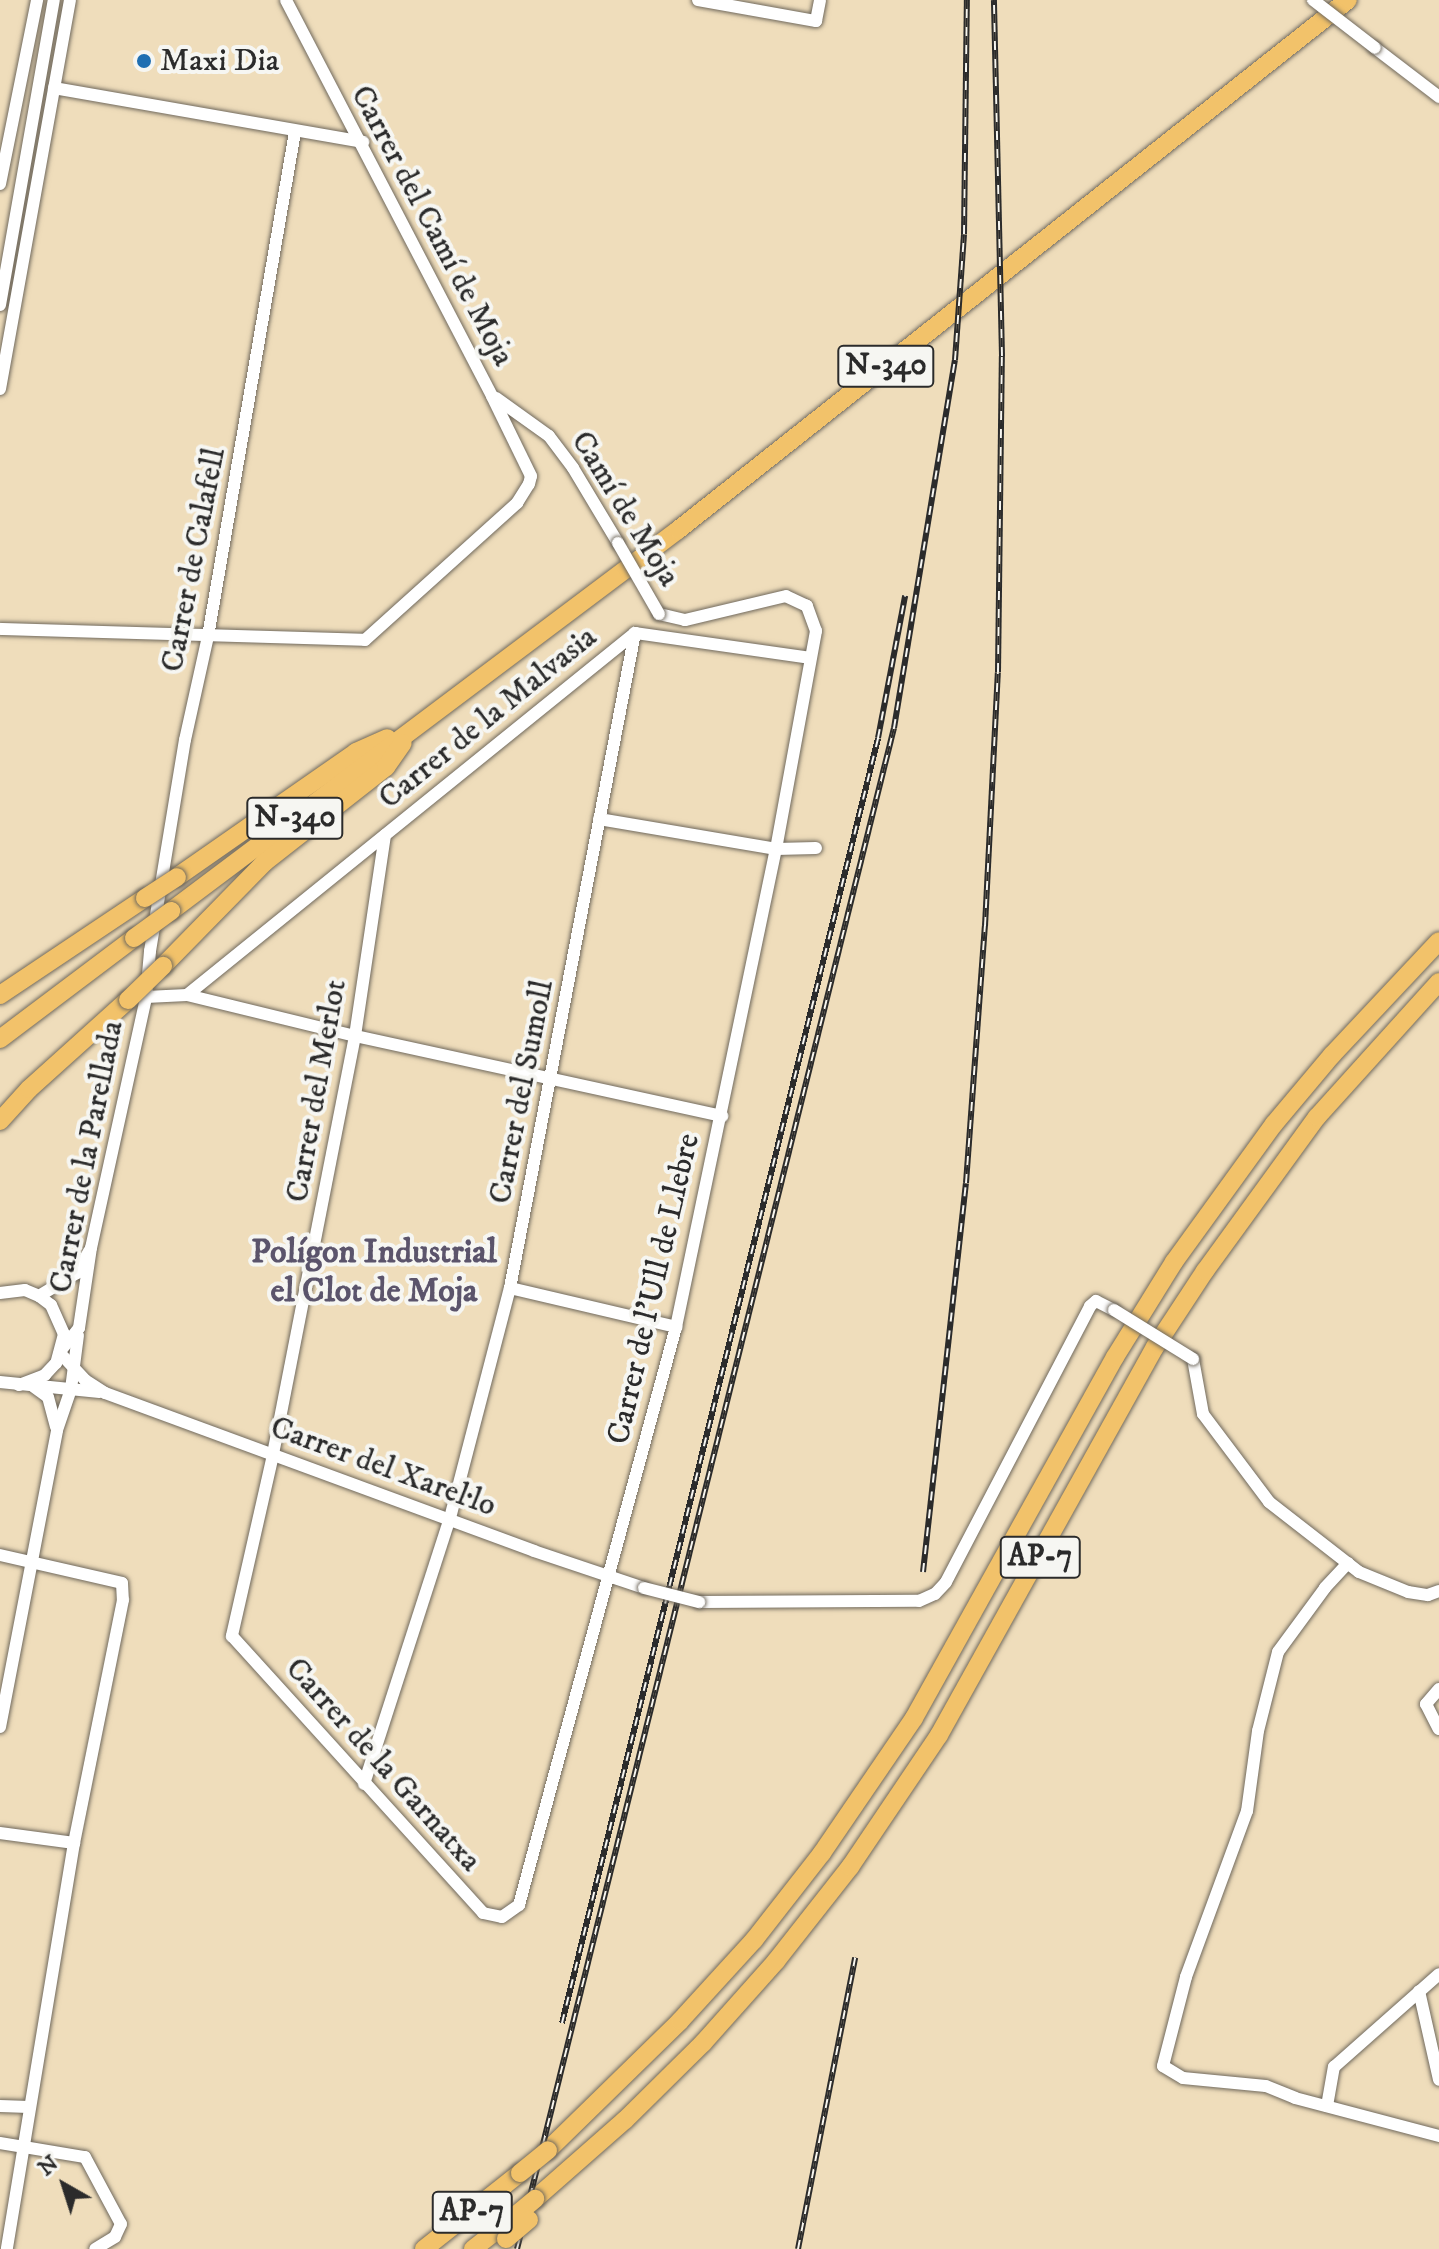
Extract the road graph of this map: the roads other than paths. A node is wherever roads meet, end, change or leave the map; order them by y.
1 (37, 0) edge
2 (54, 0) edge
3 (70, 0) edge
4 (286, 0) edge
5 (698, 0) edge
6 (820, 0) edge
7 (1313, 0) edge
8 (1348, 0) edge
9 (759, 6) edge
10 (54, 88) junction
11 (1439, 97) edge
12 (295, 132) junction
13 (363, 142) junction
14 (1, 167) edge
15 (0, 184) edge
16 (0, 305) edge
17 (0, 389) edge
18 (492, 396) junction
19 (0, 629) edge
20 (635, 633) junction
21 (208, 636) junction
22 (810, 658) junction
23 (418, 723) junction
24 (599, 819) junction
25 (385, 835) junction
26 (816, 848) dead end
27 (776, 849) junction
28 (1439, 941) edge
29 (1439, 982) edge
30 (0, 995) edge
31 (187, 995) junction
32 (137, 998) junction
33 (355, 1036) junction
34 (0, 1039) edge
35 (552, 1081) junction
36 (722, 1116) junction
37 (0, 1121) edge
38 (91, 1248) junction
39 (510, 1288) junction
40 (3, 1289) edge
41 (39, 1296) junction
42 (676, 1327) junction
43 (79, 1328) junction
44 (61, 1351) junction
45 (74, 1369) junction
46 (0, 1382) edge
47 (26, 1385) junction
48 (71, 1389) junction
49 (105, 1393) junction
50 (57, 1430) junction
51 (273, 1455) junction
52 (450, 1518) junction
53 (0, 1555) edge
54 (31, 1561) junction
55 (1348, 1563) junction
56 (609, 1578) junction
57 (1439, 1591) edge
58 (232, 1636) joint
59 (1439, 1689) edge
60 (1436, 1723) edge
61 (0, 1727) edge
62 (364, 1784) junction
63 (0, 1833) edge
64 (74, 1843) junction
65 (502, 1917) joint
66 (1439, 1974) edge
67 (1419, 1991) junction
68 (1439, 2080) edge
69 (0, 2106) edge
70 (1327, 2106) junction
71 (29, 2107) junction
72 (1439, 2136) edge
73 (0, 2143) edge
74 (22, 2147) junction
75 (581, 2160) junction
76 (500, 2244) edge
77 (7, 2249) edge
78 (95, 2249) edge
79 (424, 2249) edge
80 (473, 2249) edge

1 - 14 street
2 - 16 street
3 - 10 street
4 - 13 street, Carrer del Camí de Moja
5 - 9 street
6 - 9 street
7 - 11 street, bridge
8 - 23 highway, N-340
10 - 12 street
10 - 17 street
12 - 13 street
12 - 21 street, Carrer de Calafell
13 - 18 street, Carrer del Camí de Moja
14 - 15 street
18 - 21 street, Carrer del Camí de Moja
18 - 22 street, Camí de Moja, bridge
19 - 21 street
20 - 22 street
20 - 24 street, Carrer del Sumoll
20 - 25 street, Carrer de la Malvasia
21 - 32 street, Carrer de Calafell
22 - 27 street, Carrer de l'Ull de Llebre
23 - 30 highway, bridge
23 - 32 highway, bridge
23 - 34 highway, N-340, bridge
24 - 27 street
24 - 35 street, Carrer del Sumoll
25 - 31 street, Carrer de la Malvasia
25 - 33 street, Carrer del Merlot
26 - 27 street
27 - 36 street, Carrer de l'Ull de Llebre
28 - 79 highway, AP-7, bridge
29 - 75 highway, AP-7
31 - 32 street
31 - 33 street
32 - 37 highway
32 - 38 street, Carrer de la Parellada
33 - 35 street
33 - 51 street, Carrer del Merlot
35 - 36 street
35 - 39 street, Carrer del Sumoll
36 - 42 street, Carrer de l'Ull de Llebre
38 - 41 street
38 - 43 street, Carrer de la Parellada
39 - 42 street
39 - 52 street, Carrer del Sumoll
40 - 41 street
41 - 44 street
42 - 56 street, Carrer de l'Ull de Llebre
43 - 44 street, Carrer de la Parellada
43 - 45 street, Carrer de la Parellada
44 - 45 street
44 - 47 street, Carrer de la Parellada
45 - 48 street, Carrer de la Parellada
45 - 49 street
46 - 47 street
47 - 48 street
47 - 50 street
48 - 49 street
48 - 50 street, Carrer de la Parellada
49 - 51 street, Carrer del Xarel·lo
50 - 54 street, Carrer de la Parellada
51 - 52 street, Carrer del Xarel·lo
51 - 58 street, Carrer del Merlot
52 - 56 street, Carrer del Xarel·lo
52 - 62 street, Carrer del Sumoll
53 - 54 street
54 - 61 street, Carrer de la Parellada
54 - 64 street
55 - 56 street, Carrer del Xarel·lo, bridge
55 - 57 street
55 - 70 street
56 - 65 street, Carrer de l'Ull de Llebre
58 - 62 street, Carrer de la Garnatxa
59 - 60 street
62 - 65 street, Carrer de la Garnatxa
63 - 64 street
64 - 71 street
66 - 67 street
67 - 68 street
67 - 70 street
69 - 71 street
70 - 72 street
71 - 74 street
73 - 74 street
74 - 77 street
74 - 78 street
75 - 76 highway, bridge
75 - 80 highway, AP-7, bridge

